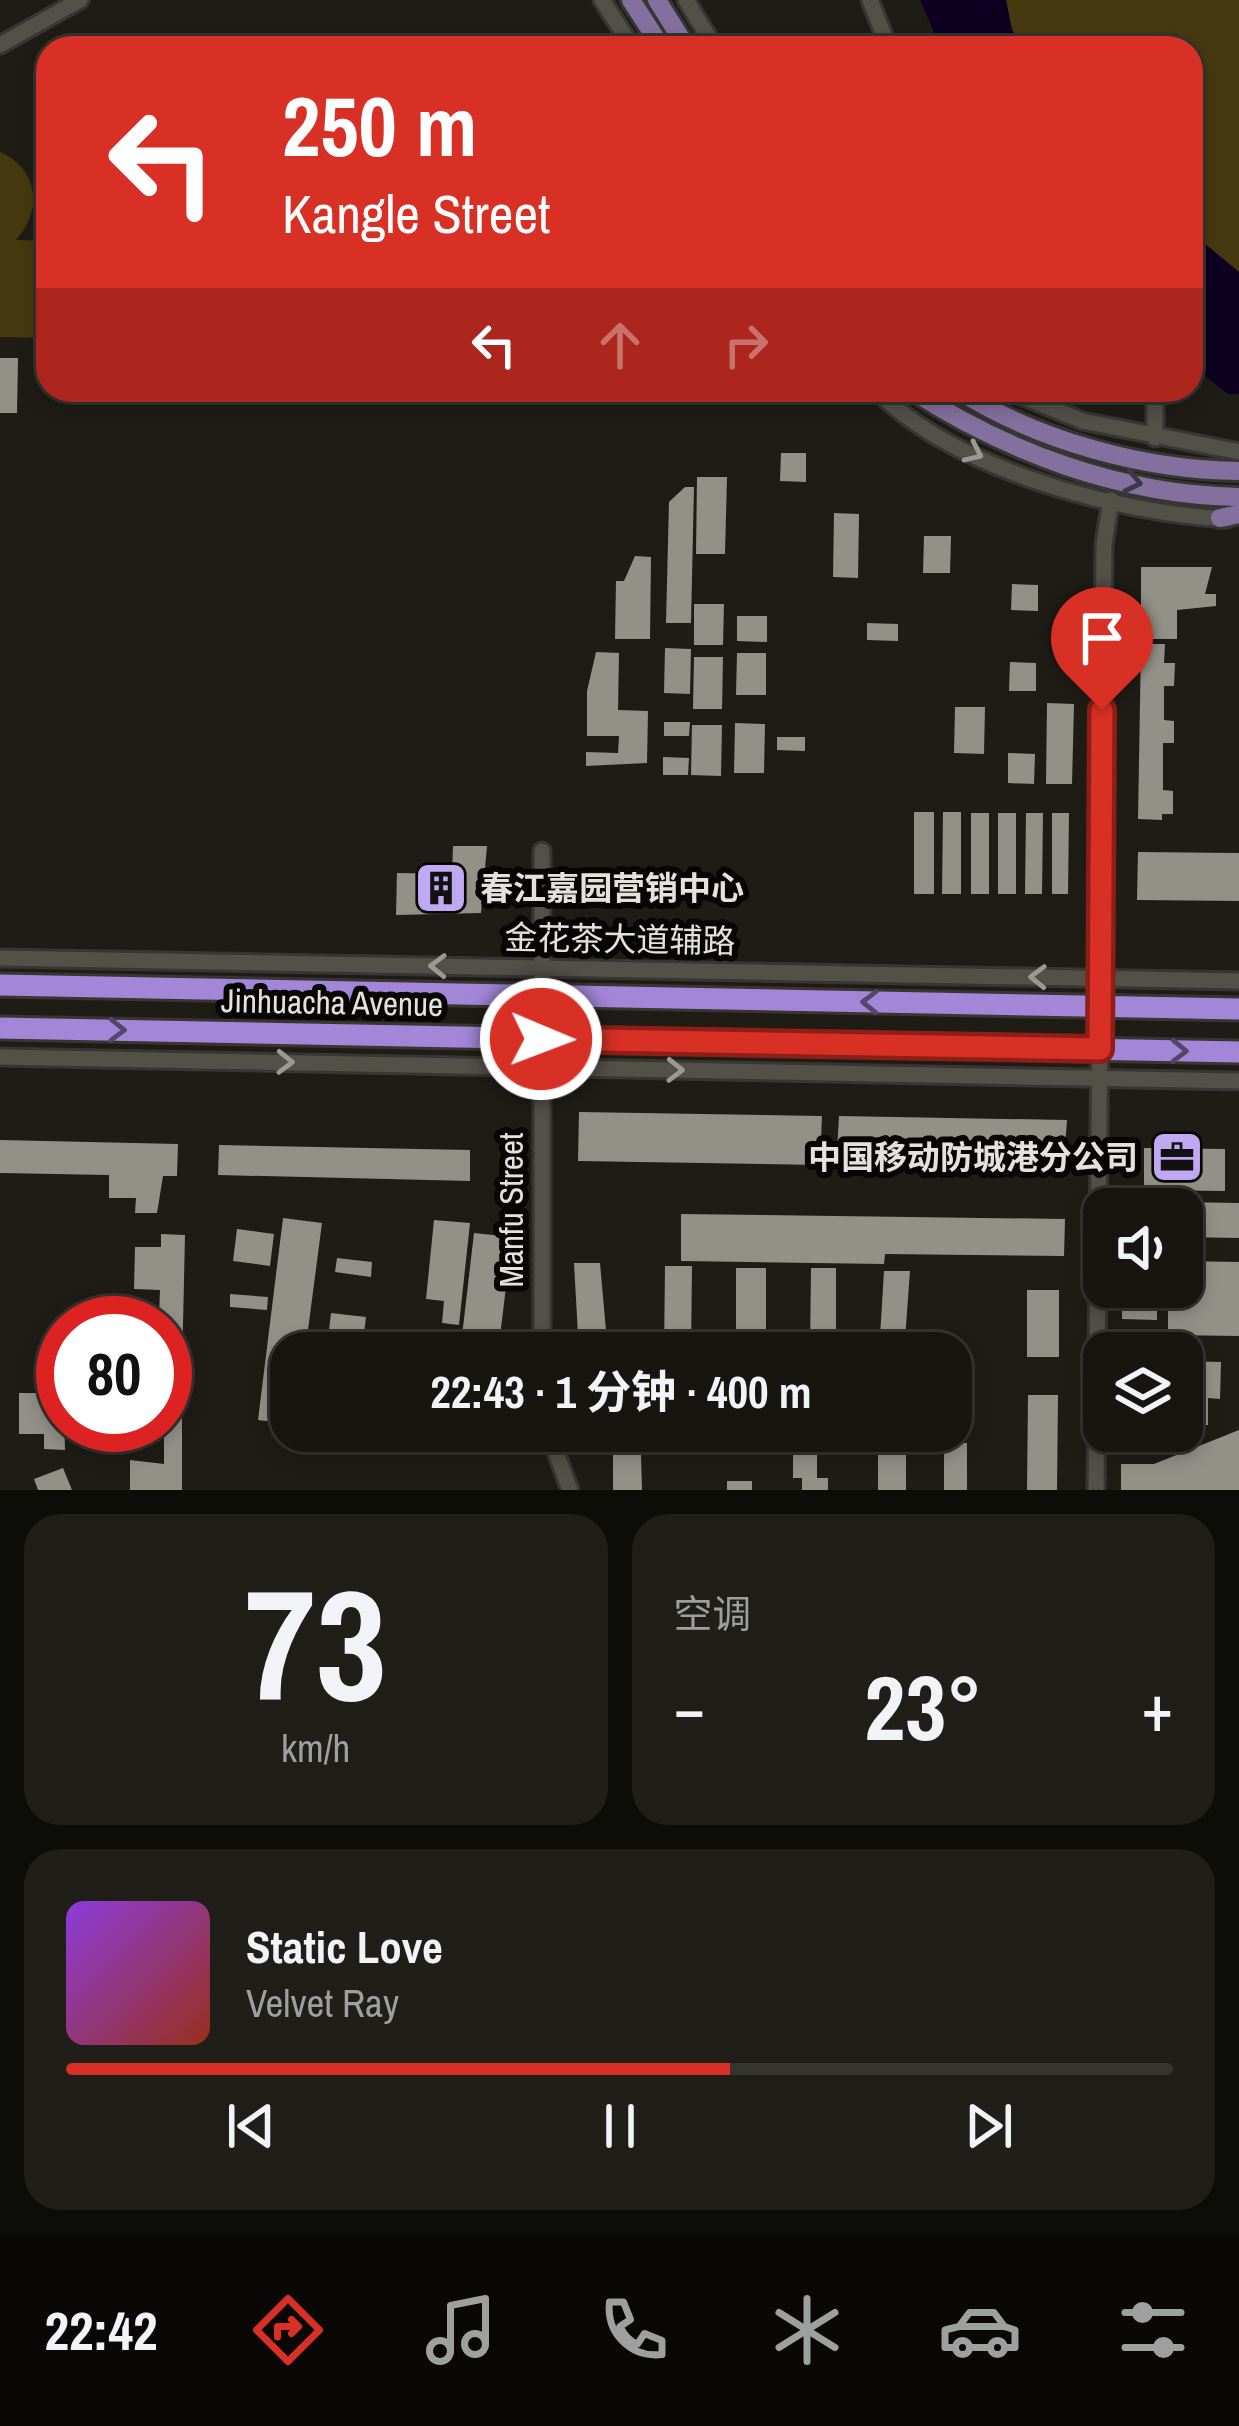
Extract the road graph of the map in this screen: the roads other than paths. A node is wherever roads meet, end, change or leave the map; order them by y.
1 (80, 0) edge
2 (602, 0) edge
3 (631, 0) edge
4 (657, 0) edge
5 (686, 0) edge
6 (870, 0) edge
7 (625, 36) edge
8 (654, 36) edge
9 (680, 36) edge
10 (708, 36) edge
11 (884, 36) edge
12 (0, 45) edge
13 (894, 402) edge
14 (930, 402) edge
15 (977, 402) edge
16 (1036, 402) edge
17 (1155, 402) edge
18 (1155, 438) junction
19 (1239, 452) edge
20 (1239, 472) edge
21 (1239, 497) edge
22 (1111, 500) junction
23 (1233, 517) edge
24 (542, 851) dead end
25 (0, 958) edge
26 (541, 968) junction
27 (1100, 979) junction
28 (1239, 981) edge
29 (0, 986) edge
30 (541, 996) junction
31 (1100, 1006) junction
32 (1239, 1009) edge
33 (0, 1028) edge
34 (541, 1039) junction
35 (1100, 1049) junction
36 (1239, 1052) edge
37 (0, 1057) edge
38 (541, 1067) junction
39 (1099, 1078) junction
40 (1239, 1081) edge
41 (542, 1332) edge
42 (556, 1452) edge
43 (570, 1490) edge
44 (1096, 1490) edge

1 - 12 street
2 - 7 street
3 - 8 main road
4 - 9 main road
5 - 10 street
6 - 11 street
13 -> 22 street
14 -> 21 main road
15 - 20 main road
16 - 18 street
17 - 18 street
18 - 19 street
22 - 23 street
22 - 27 street
24 - 26 street, Manfu Street
26 -> 25 street, 金花茶大道辅路
27 -> 26 street, 金花茶大道辅路
26 - 30 street, Manfu Street
27 - 28 street, 金花茶大道辅路
27 - 31 street
29 - 30 highway, Jinhuacha Avenue
31 -> 30 highway, Jinhuacha Avenue
30 - 34 street, Manfu Street
31 - 32 highway, Jinhuacha Avenue
31 - 35 street
33 -> 34 highway, Jinhuacha Avenue
34 - 35 highway, Jinhuacha Avenue
34 - 38 street, Manfu Street
35 -> 36 highway, Jinhuacha Avenue
35 - 39 street
37 -> 38 street
38 -> 39 street
38 - 41 street, Manfu Street
39 - 40 street
39 - 44 street
42 - 43 street

